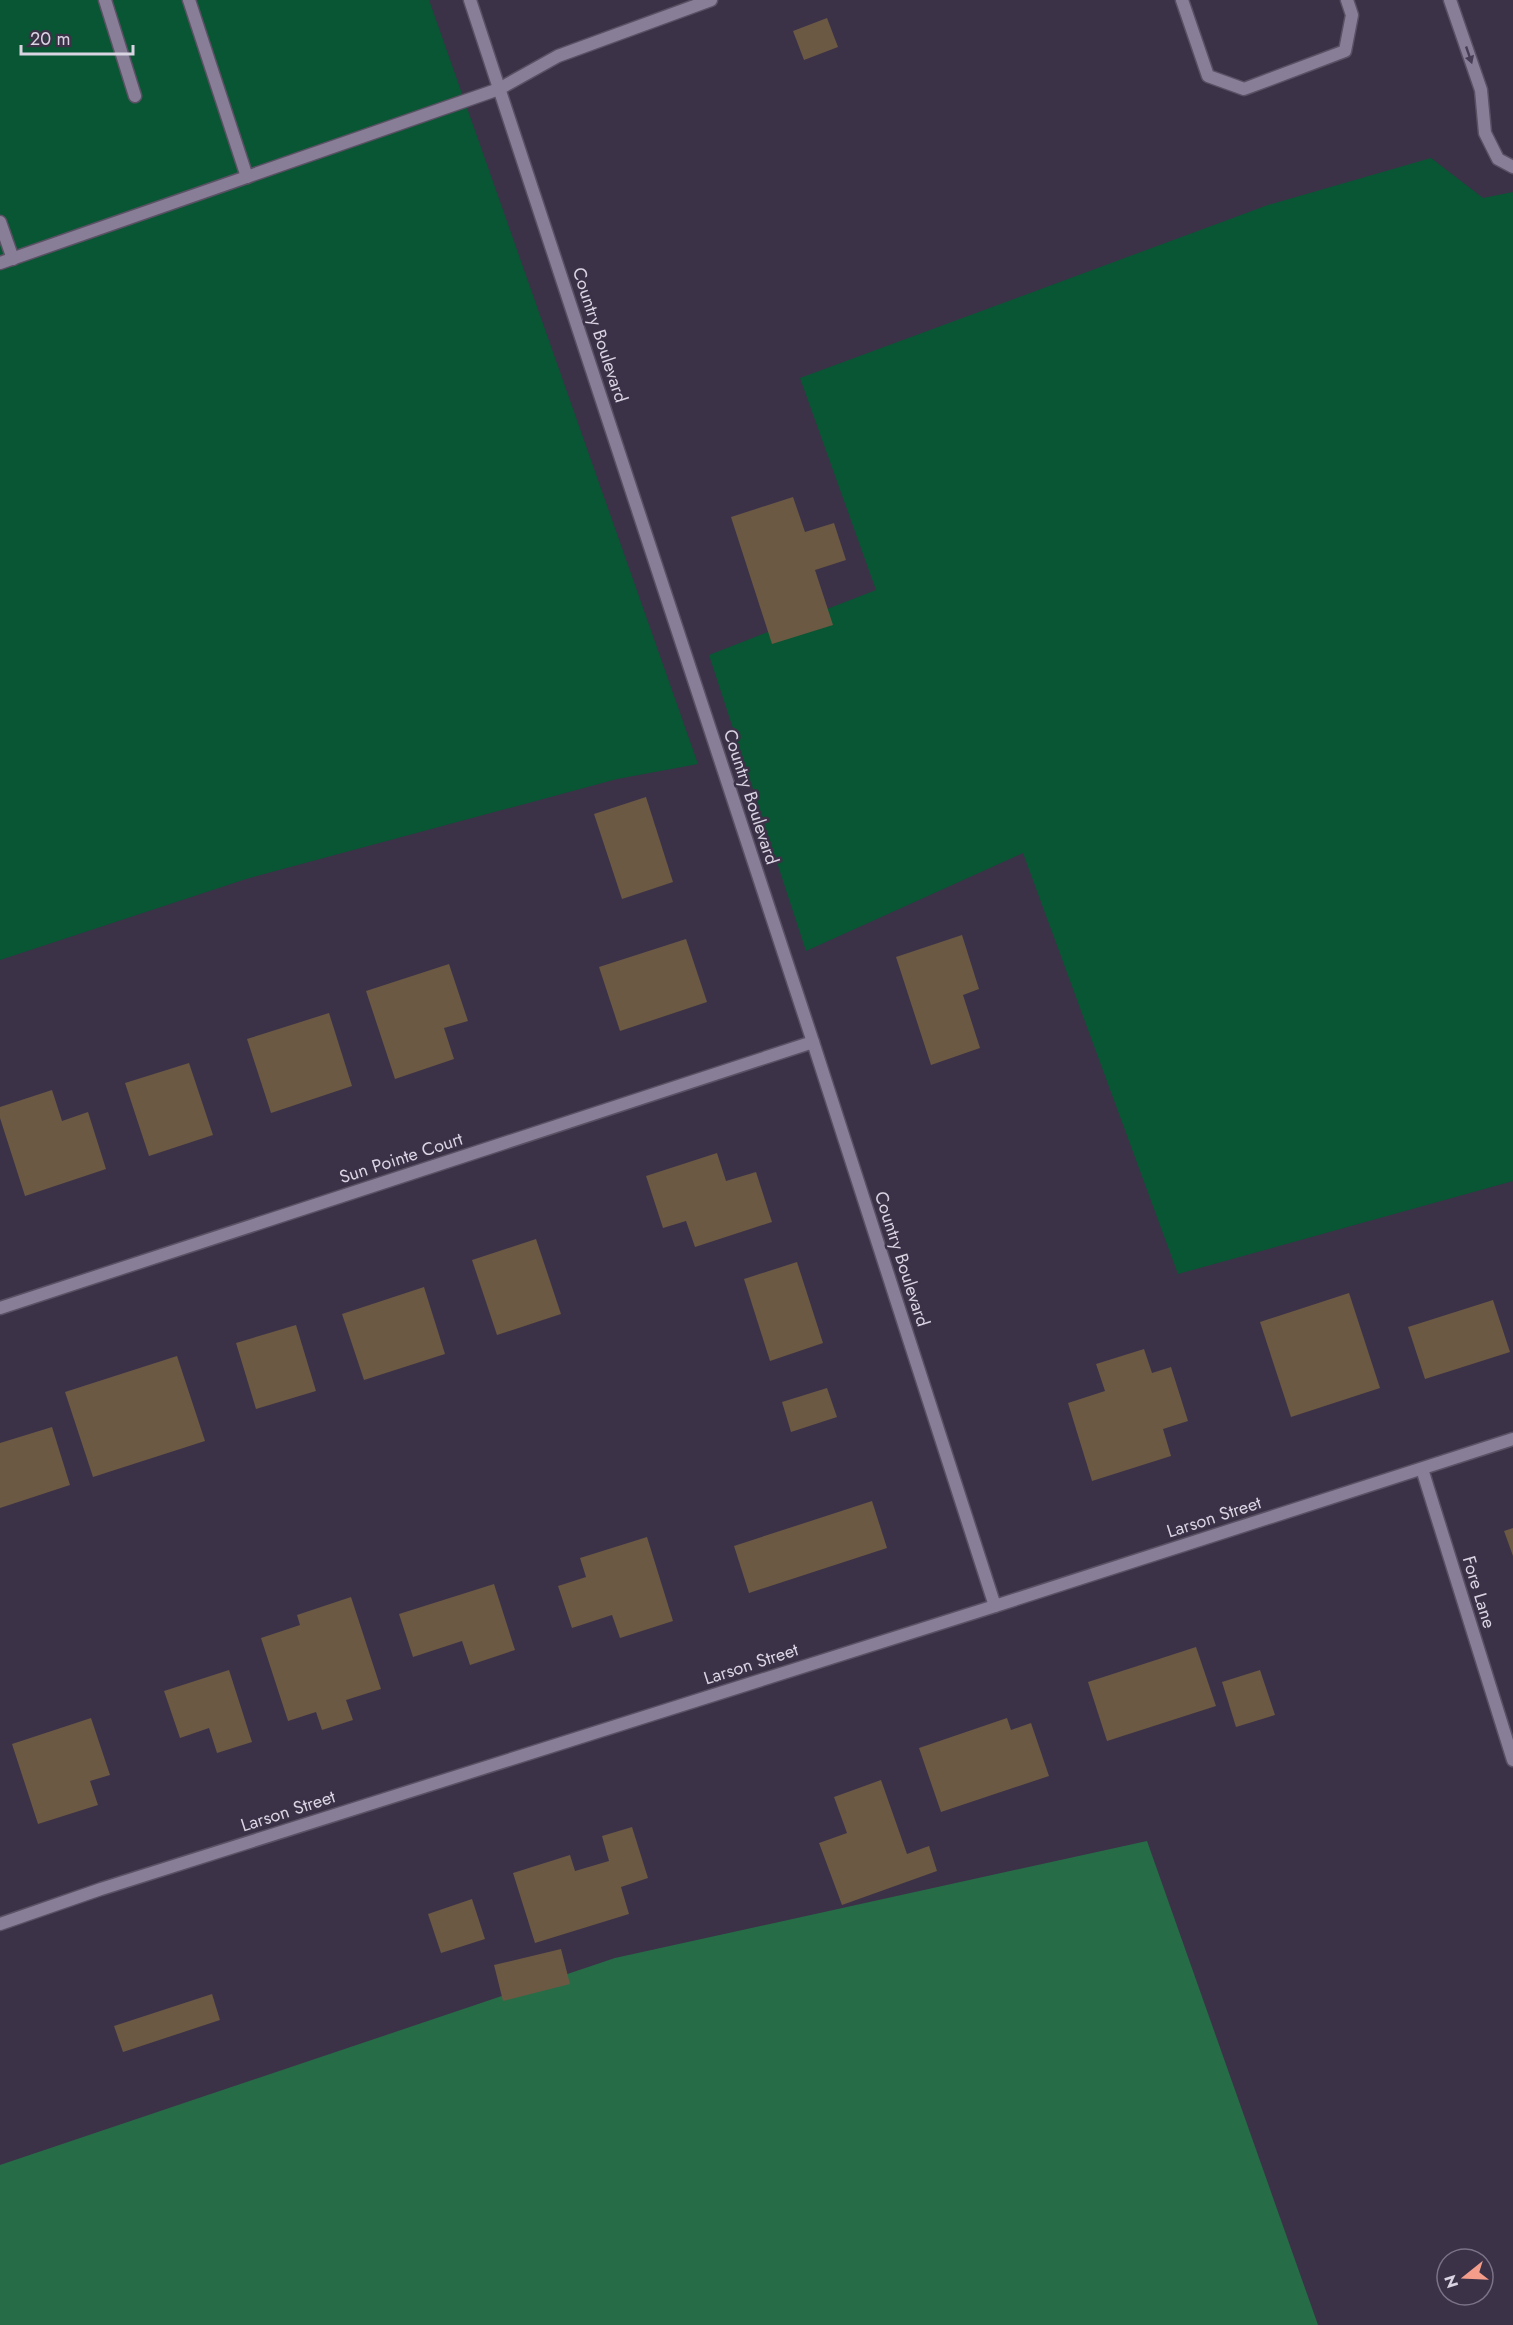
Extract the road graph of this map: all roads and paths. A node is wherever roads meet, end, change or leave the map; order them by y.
1 (105, 0) edge
2 (189, 0) edge
3 (470, 0) edge
4 (711, 0) edge
5 (1182, 0) edge
6 (1347, 0) edge
7 (1450, 0) edge
8 (500, 89) junction
9 (135, 96) dead end
10 (1513, 167) edge
11 (247, 177) junction
12 (0, 222) edge
13 (13, 259) junction
14 (0, 264) edge
15 (813, 1042) junction
16 (0, 1308) edge
17 (1513, 1439) edge
18 (1422, 1469) junction
19 (995, 1606) junction
20 (1513, 1760) edge
21 (0, 1923) edge

1 - 9 street
2 - 11 street
3 - 8 street, Country Boulevard
4 - 8 street
5 - 6 street
7 -> 10 street
8 - 11 street
8 - 15 street, Country Boulevard
11 - 13 street
12 - 13 street
13 - 14 street
15 - 16 street, Sun Pointe Court
15 - 19 street, Country Boulevard
17 - 18 street, Larson Street
18 - 19 street, Larson Street
18 - 20 street, Fore Lane
19 - 21 street, Larson Street

